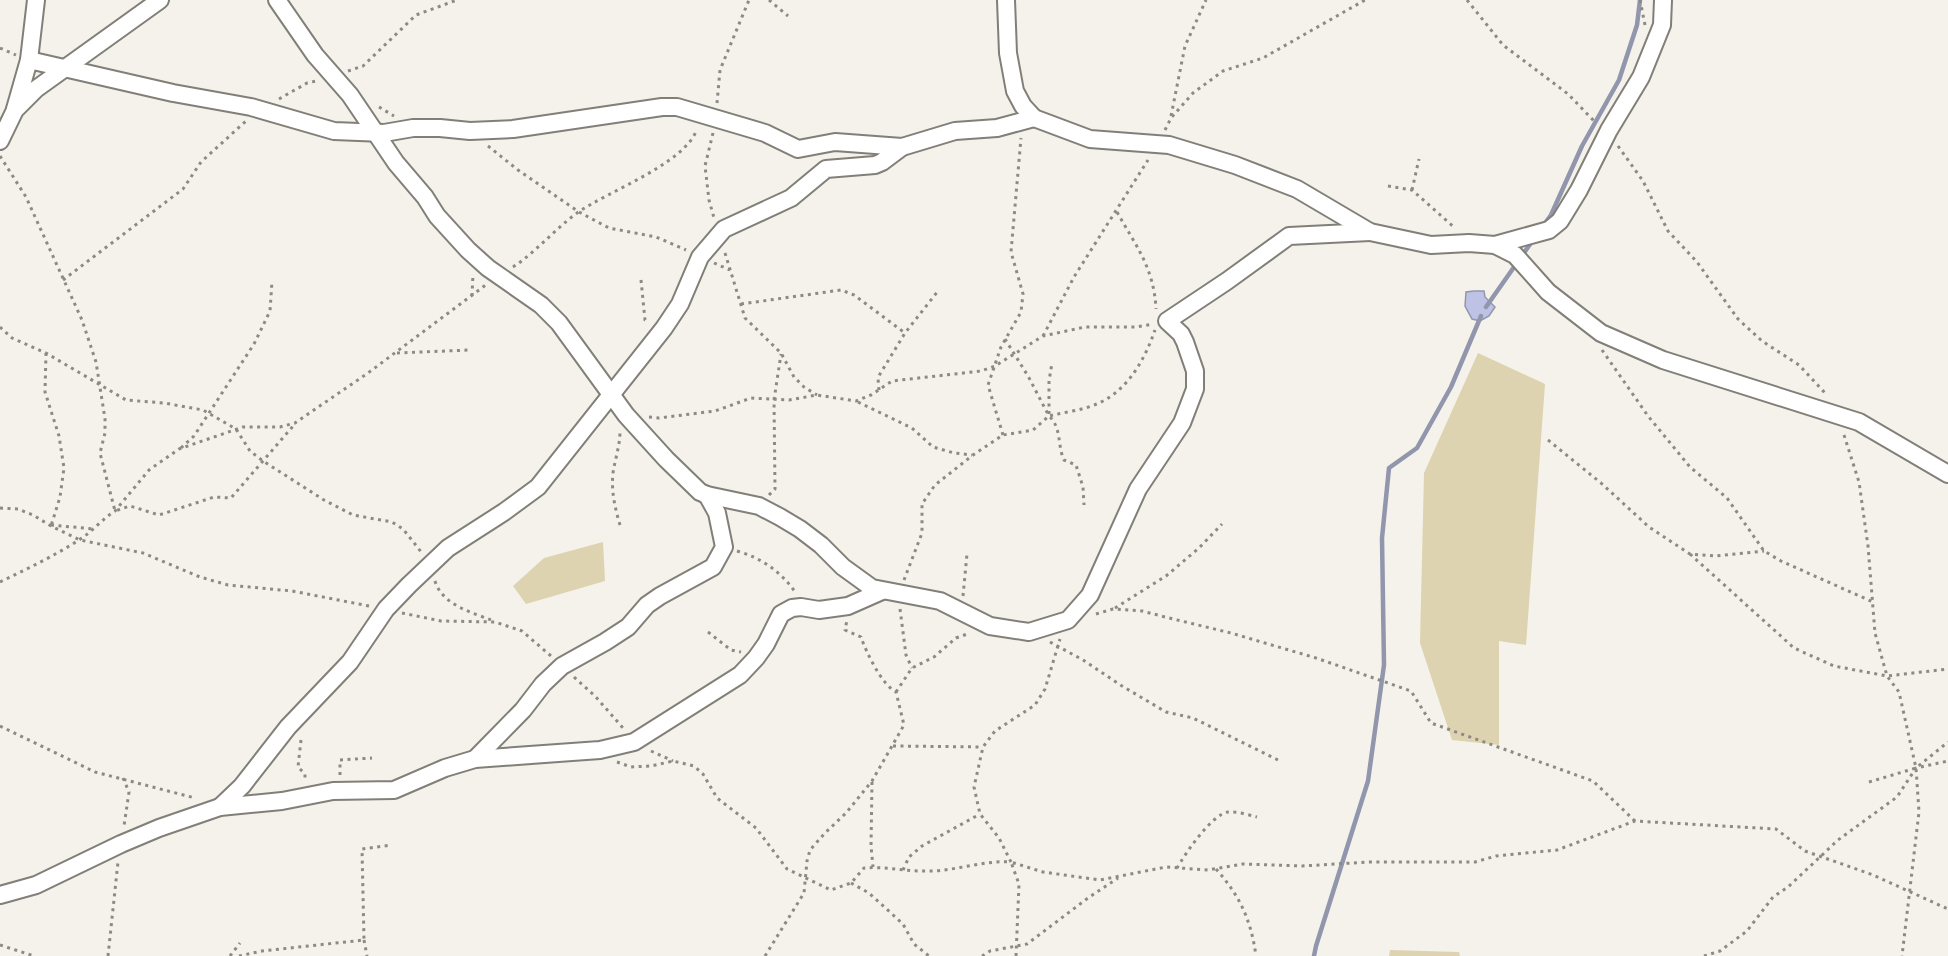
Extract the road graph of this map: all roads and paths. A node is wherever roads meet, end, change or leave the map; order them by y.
1 (36, 0) edge
2 (160, 0) edge
3 (277, 0) edge
4 (457, 0) edge
5 (769, 0) edge
6 (1006, 0) edge
7 (1206, 0) edge
8 (1467, 0) edge
9 (1663, 0) edge
10 (788, 16) dead end
11 (29, 60) junction
12 (65, 69) junction
13 (334, 77) junction
14 (375, 106) dead end
15 (15, 110) junction
16 (259, 110) junction
17 (702, 114) junction
18 (1171, 118) dead end
19 (1028, 120) junction
20 (413, 128) junction
21 (470, 131) junction
22 (375, 133) junction
23 (1608, 134) junction
24 (0, 141) edge
25 (902, 147) junction
26 (0, 156) edge
27 (1419, 159) dead end
28 (1388, 186) dead end
29 (1413, 190) junction
30 (579, 212) junction
31 (1117, 212) dead end
32 (1370, 232) junction
33 (1469, 243) junction
34 (1496, 245) junction
35 (700, 257) junction
36 (730, 271) dead end
37 (500, 275) junction
38 (63, 280) junction
39 (641, 280) dead end
40 (272, 281) dead end
41 (938, 291) dead end
42 (741, 304) dead end
43 (1162, 322) junction
44 (0, 327) edge
45 (664, 328) junction
46 (905, 333) junction
47 (1600, 333) junction
48 (1005, 339) junction
49 (470, 350) dead end
50 (46, 353) junction
51 (395, 353) junction
52 (781, 353) dead end
53 (1015, 353) junction
54 (1052, 363) dead end
55 (995, 366) junction
56 (101, 386) junction
57 (879, 390) junction
58 (612, 395) junction
59 (774, 399) junction
60 (856, 401) junction
61 (209, 413) junction
62 (1835, 414) junction
63 (1049, 416) junction
64 (623, 419) junction
65 (295, 423) junction
66 (236, 429) junction
67 (1003, 435) junction
68 (1548, 440) dead end
69 (179, 449) junction
70 (973, 455) junction
71 (262, 461) junction
72 (1948, 474) edge
73 (707, 495) junction
74 (1084, 505) dead end
75 (759, 506) junction
76 (0, 508) edge
77 (115, 511) junction
78 (1222, 524) dead end
79 (620, 525) dead end
80 (51, 526) junction
81 (94, 529) junction
82 (80, 540) junction
83 (724, 547) junction
84 (1764, 551) junction
85 (967, 554) dead end
86 (1690, 555) junction
87 (431, 564) junction
88 (0, 582) edge
89 (890, 593) junction
90 (1874, 602) junction
91 (848, 606) junction
92 (806, 608) junction
93 (386, 609) junction
94 (1113, 609) junction
95 (962, 613) junction
96 (1095, 614) dead end
97 (1068, 620) junction
98 (495, 622) junction
99 (990, 626) junction
100 (708, 632) dead end
101 (1029, 632) junction
102 (1057, 646) junction
103 (756, 658) junction
104 (562, 666) junction
105 (912, 669) junction
106 (1948, 669) edge
107 (1887, 676) junction
108 (897, 692) junction
109 (0, 726) edge
110 (301, 740) dead end
111 (634, 742) junction
112 (1948, 742) edge
113 (893, 746) junction
114 (983, 747) junction
115 (600, 750) junction
116 (372, 758) dead end
117 (475, 759) junction
118 (673, 761) junction
119 (1948, 761) edge
120 (1282, 762) dead end
121 (1916, 768) junction
122 (123, 778) junction
123 (872, 781) junction
124 (1869, 782) dead end
125 (341, 791) junction
126 (305, 797) junction
127 (220, 807) junction
128 (980, 814) junction
129 (1257, 817) dead end
130 (1635, 821) junction
131 (121, 844) junction
132 (392, 845) dead end
133 (1819, 856) junction
134 (1011, 862) junction
135 (873, 867) junction
136 (1177, 868) junction
137 (1216, 869) junction
138 (903, 870) junction
139 (1120, 877) junction
140 (805, 879) junction
141 (851, 883) junction
142 (1910, 891) junction
143 (0, 895) edge
144 (1948, 909) edge
145 (364, 940) junction
146 (240, 944) dead end
147 (0, 945) edge
148 (1017, 946) junction
149 (34, 956) edge
150 (108, 956) edge
151 (230, 956) edge
152 (239, 956) edge
153 (367, 956) edge
154 (765, 956) edge
155 (929, 956) edge
156 (982, 956) edge
157 (1016, 956) edge
158 (1256, 956) edge
159 (1704, 956) edge
160 (1902, 956) edge

1 - 11 street
2 - 12 street
3 - 13 street
4 - 13 path
5 - 10 path
6 - 19 street
7 - 18 path
8 - 23 path
9 - 23 street
11 - 12 street
11 - 15 street
12 - 15 street
12 - 16 street
13 - 16 path
13 - 22 street
14 - 20 path
15 - 24 street
16 - 22 street
16 - 38 path
17 - 21 street
17 - 25 street
17 - 30 path
19 - 25 street
19 - 32 street
19 - 48 path
20 - 21 street
20 - 22 street
21 - 30 path
22 - 37 street
23 - 34 street
23 - 62 path
25 - 35 street
26 - 38 path
27 - 29 path
28 - 29 path
29 - 33 path
30 - 35 path
30 - 37 path
31 - 43 path
32 - 33 street
32 - 43 street
33 - 34 street
34 - 47 street
35 - 36 path
35 - 45 street
37 - 51 path
37 - 58 street
38 - 56 path
39 - 45 path
40 - 61 path
41 - 46 path
42 - 46 path
43 - 53 path
43 - 63 path
43 - 97 street
44 - 50 path
45 - 58 street
46 - 57 path
47 - 62 street
47 - 84 path
48 - 53 path
48 - 55 path
49 - 51 path
50 - 56 path
50 - 80 path
51 - 65 path
52 - 59 path
53 - 55 path
53 - 63 path
54 - 63 path
55 - 57 path
55 - 67 path
56 - 61 path
56 - 77 path
57 - 60 path
58 - 64 street
58 - 87 street
59 - 60 path
59 - 64 path
59 - 75 path
60 - 70 path
61 - 66 path
61 - 69 path
62 - 72 street
62 - 90 path
63 - 67 path
63 - 74 path
64 - 73 street
64 - 79 path
65 - 66 path
65 - 71 path
66 - 69 path
66 - 71 path
67 - 70 path
68 - 86 path
69 - 77 path
70 - 89 path
71 - 77 path
71 - 87 path
73 - 75 street
73 - 83 street
75 - 89 street
76 - 80 path
77 - 81 path
78 - 94 path
80 - 81 path
80 - 82 path
81 - 82 path
82 - 88 path
82 - 93 path
83 - 92 path
83 - 104 street
84 - 86 path
84 - 90 path
85 - 95 path
86 - 107 path
87 - 93 street
87 - 98 path
89 - 91 street
89 - 95 street
89 - 105 path
90 - 107 path
91 - 92 street
91 - 108 path
92 - 103 street
93 - 98 path
93 - 127 street
94 - 96 path
94 - 130 path
95 - 99 street
97 - 101 street
97 - 102 path
98 - 104 path
99 - 101 street
99 - 105 path
100 - 103 path
101 - 102 path
102 - 114 path
102 - 120 path
103 - 111 street
104 - 111 path
104 - 117 street
105 - 108 path
106 - 107 path
107 - 121 path
108 - 113 path
109 - 122 path
110 - 126 path
111 - 115 street
111 - 118 path
112 - 121 path
113 - 114 path
113 - 123 path
114 - 128 path
115 - 117 street
115 - 118 path
116 - 125 path
117 - 125 street
118 - 140 path
119 - 121 path
121 - 124 path
121 - 133 path
121 - 142 path
122 - 127 path
122 - 131 path
123 - 135 path
123 - 140 path
125 - 126 street
126 - 127 street
127 - 131 street
128 - 134 path
128 - 138 path
129 - 136 path
130 - 133 path
130 - 137 path
131 - 143 street
131 - 150 path
132 - 145 path
133 - 142 path
133 - 159 path
134 - 138 path
134 - 139 path
134 - 148 path
135 - 138 path
135 - 141 path
136 - 137 path
136 - 139 path
137 - 158 path
139 - 148 path
140 - 141 path
140 - 154 path
141 - 155 path
142 - 144 path
142 - 160 path
145 - 152 path
145 - 153 path
146 - 151 path
147 - 149 path
148 - 156 path
148 - 157 path

